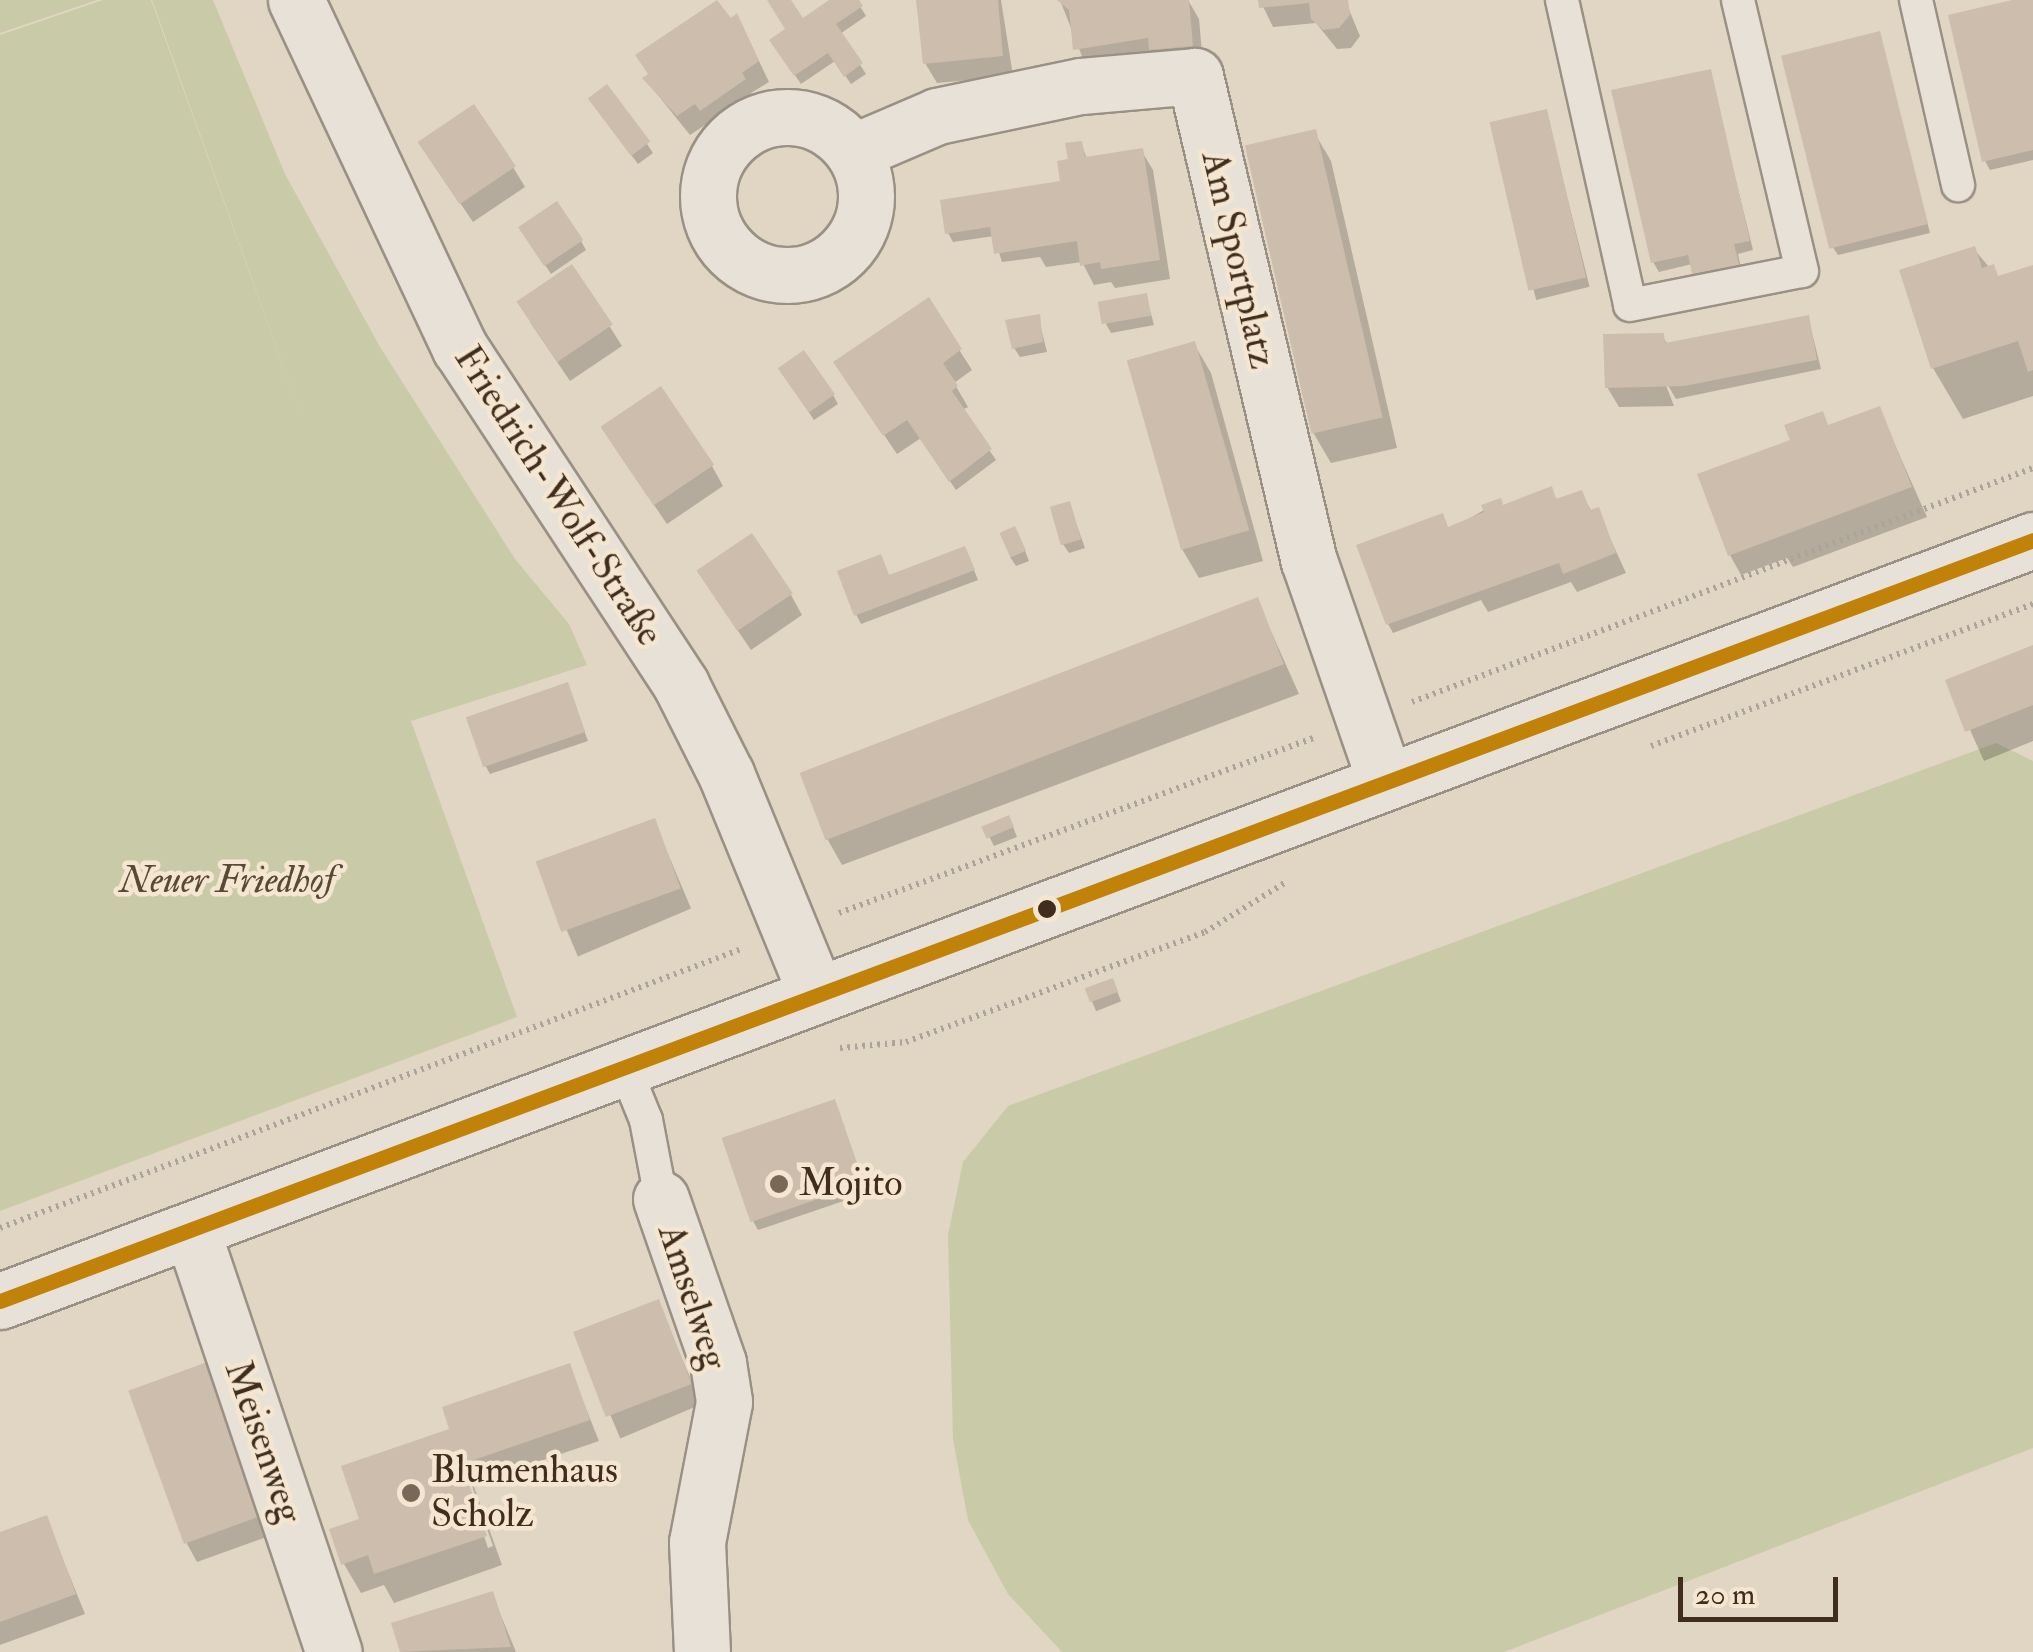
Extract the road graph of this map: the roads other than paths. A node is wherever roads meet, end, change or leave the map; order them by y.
1 (296, 0) edge
2 (1562, 0) edge
3 (1738, 0) edge
4 (1916, 0) edge
5 (852, 152) dead end
6 (1958, 185) dead end
7 (2033, 540) edge
8 (1385, 780) junction
9 (816, 993) junction
10 (624, 1066) junction
11 (661, 1199) joint
12 (192, 1231) junction
13 (0, 1301) edge
14 (334, 1652) edge
15 (702, 1652) edge

1 - 9 street, Friedrich-Wolf-Straße
2 - 3 lane
4 - 6 lane
5 - 8 street, Am Sportplatz
7 - 8 street
8 - 9 street
9 - 10 street
10 - 11 lane, Amselweg
10 - 12 street
11 - 15 street, Amselweg
12 - 13 street
12 - 14 street, Meisenweg

